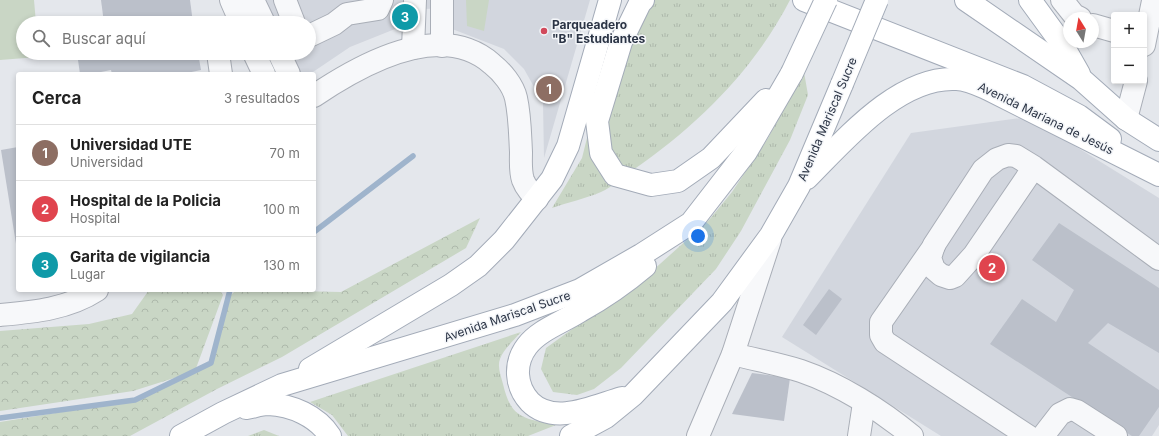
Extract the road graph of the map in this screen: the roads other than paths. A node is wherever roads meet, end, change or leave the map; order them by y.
1 (231, 0) edge
2 (253, 0) edge
3 (285, 0) edge
4 (382, 0) edge
5 (415, 0) edge
6 (442, 0) edge
7 (610, 0) edge
8 (643, 0) edge
9 (804, 0) edge
10 (826, 0) edge
11 (877, 0) edge
12 (966, 0) edge
13 (1030, 0) edge
14 (1062, 0) edge
15 (1153, 1) dead end
16 (1072, 12) edge
17 (238, 16) edge
18 (261, 16) edge
19 (291, 16) edge
20 (1099, 27) edge
21 (1147, 28) edge
22 (1111, 31) edge
23 (316, 34) edge
24 (442, 46) junction
25 (413, 48) junction
26 (219, 60) edge
27 (257, 60) edge
28 (282, 60) edge
29 (221, 72) edge
30 (263, 72) edge
31 (288, 72) edge
32 (792, 73) junction
33 (1081, 79) junction
34 (1135, 84) edge
35 (316, 95) edge
36 (1126, 119) junction
37 (1159, 140) edge
38 (1034, 167) junction
39 (1157, 173) edge
40 (799, 186) junction
41 (537, 199) junction
42 (691, 223) junction
43 (771, 235) junction
44 (934, 245) junction
45 (1159, 259) edge
46 (93, 292) edge
47 (0, 315) edge
48 (733, 354) junction
49 (282, 385) junction
50 (633, 395) junction
51 (864, 403) junction
52 (223, 413) junction
53 (181, 436) edge
54 (330, 436) edge
55 (571, 436) edge
56 (698, 436) edge
57 (859, 436) edge
58 (912, 436) edge
59 (1028, 436) edge
60 (1044, 436) edge
61 (1116, 436) edge

1 - 17 street
2 - 18 street
3 - 19 street
4 - 23 street
5 - 25 street
6 - 24 street
7 - 41 main road
8 - 32 main road
9 - 39 main road
10 - 32 main road, Avenida Mariscal Sucre, bridge
11 - 40 main road, Avenida Mariscal Sucre, bridge
12 - 33 main road
13 - 33 main road
14 - 16 street
15 - 21 street
20 - 22 street
24 - 25 street
24 - 41 street
25 - 35 street
26 - 29 street
27 - 30 street
28 - 31 street
32 - 42 main road, Avenida Mariscal Sucre
33 - 36 main road
34 - 36 street
36 - 37 main road
38 - 44 street
38 - 44 street
38 - 45 street
39 - 40 main road, Avenida Mariana de Jesús
40 - 43 main road, Avenida Mariscal Sucre
41 - 49 main road
42 - 49 main road, Avenida Mariscal Sucre
42 - 50 main road
43 - 48 street, Avenida Mariscal Sucre
43 - 50 main road, Avenida Mariscal Sucre
44 - 59 street
46 - 47 street
48 - 51 street
48 - 56 street, Avenida Mariscal Sucre
49 - 52 main road, Avenida Mariscal Sucre
50 - 55 main road, Avenida Mariscal Sucre
51 - 57 street
51 - 58 street
52 - 53 main road, Avenida Mariscal Sucre
52 - 54 main road
60 - 61 street

